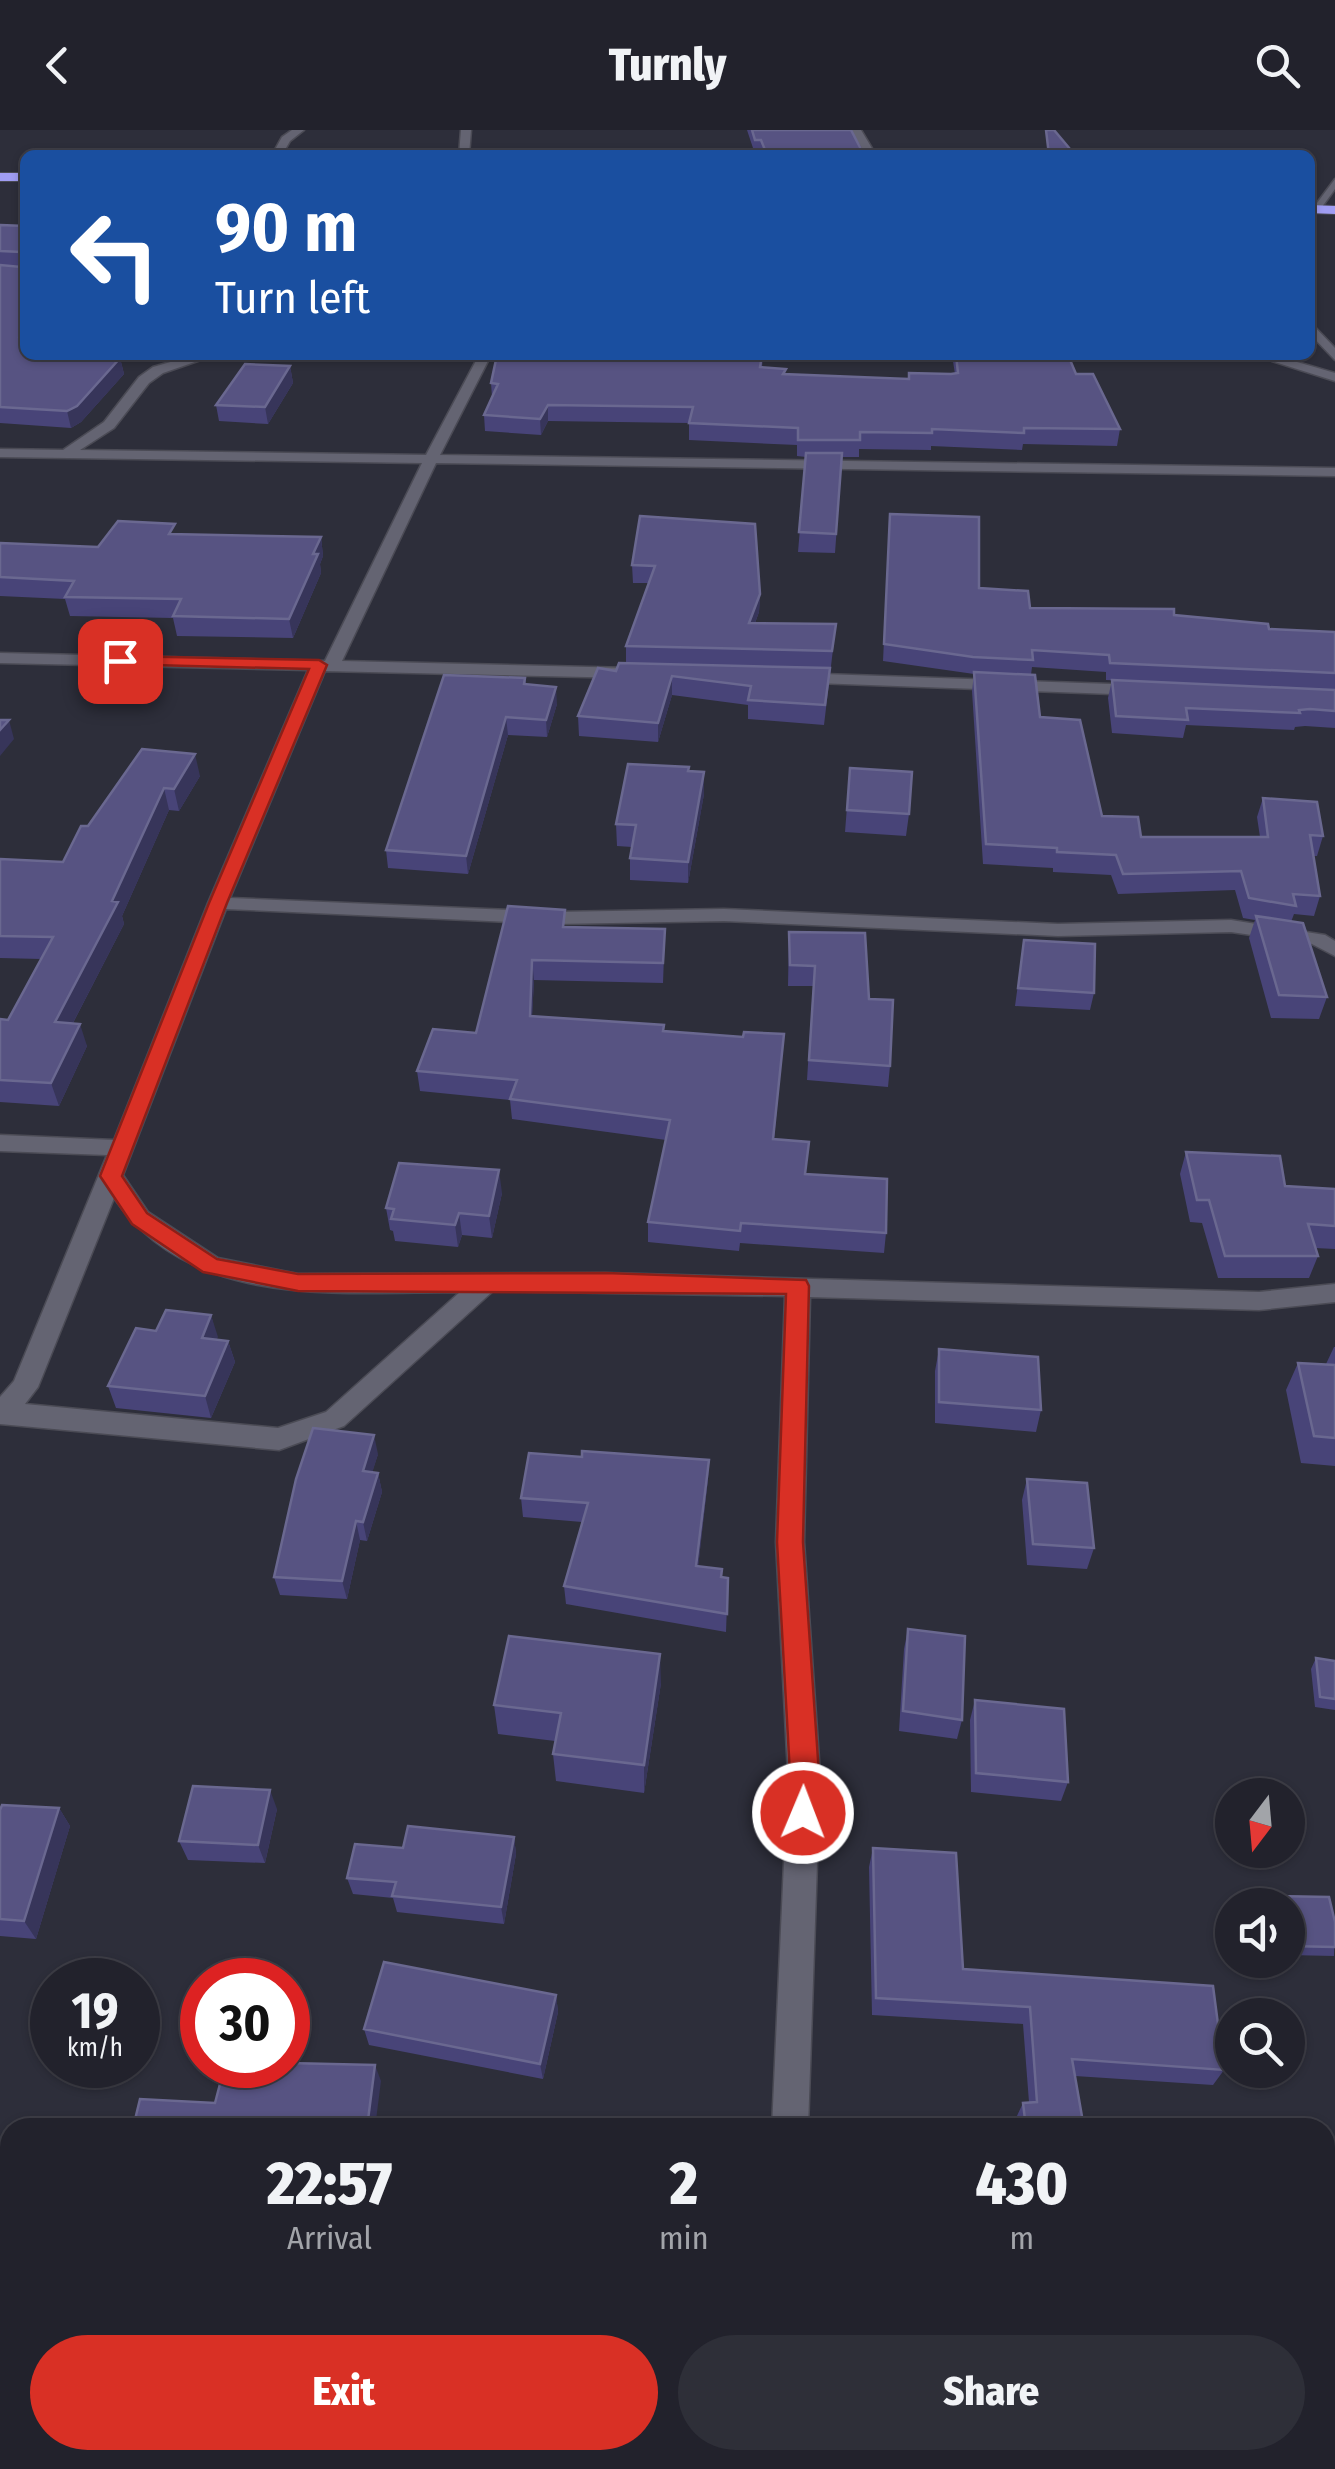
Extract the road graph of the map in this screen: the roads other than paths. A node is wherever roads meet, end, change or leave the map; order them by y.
1 (298, 130) edge
2 (280, 150) edge
3 (1335, 182) edge
4 (1315, 207) edge
5 (1315, 335) edge
6 (1335, 356) edge
7 (192, 360) edge
8 (483, 360) edge
9 (1276, 360) edge
10 (1335, 377) edge
11 (64, 453) junction
12 (0, 456) edge
13 (434, 458) junction
14 (1335, 472) edge
15 (0, 658) edge
16 (325, 666) junction
17 (647, 674) edge
18 (783, 677) edge
19 (1156, 691) edge
20 (218, 903) junction
21 (1335, 950) edge
22 (0, 1142) edge
23 (119, 1148) junction
24 (111, 1176) junction
25 (488, 1282) junction
26 (798, 1286) junction
27 (1335, 1293) edge
28 (1, 1413) edge
29 (790, 2118) edge

1 - 2 street
3 - 4 street
5 - 6 street
7 - 11 street
8 - 13 street
9 - 10 street
11 - 12 street
11 - 13 street
13 - 14 street
13 - 16 street
15 - 16 street
16 - 17 street
16 - 20 street
18 - 19 street
20 - 21 street
20 - 23 street
22 - 23 street
23 - 24 street
24 - 25 street
24 - 28 street
25 - 26 street
25 - 28 street
26 - 27 street
26 - 29 street

